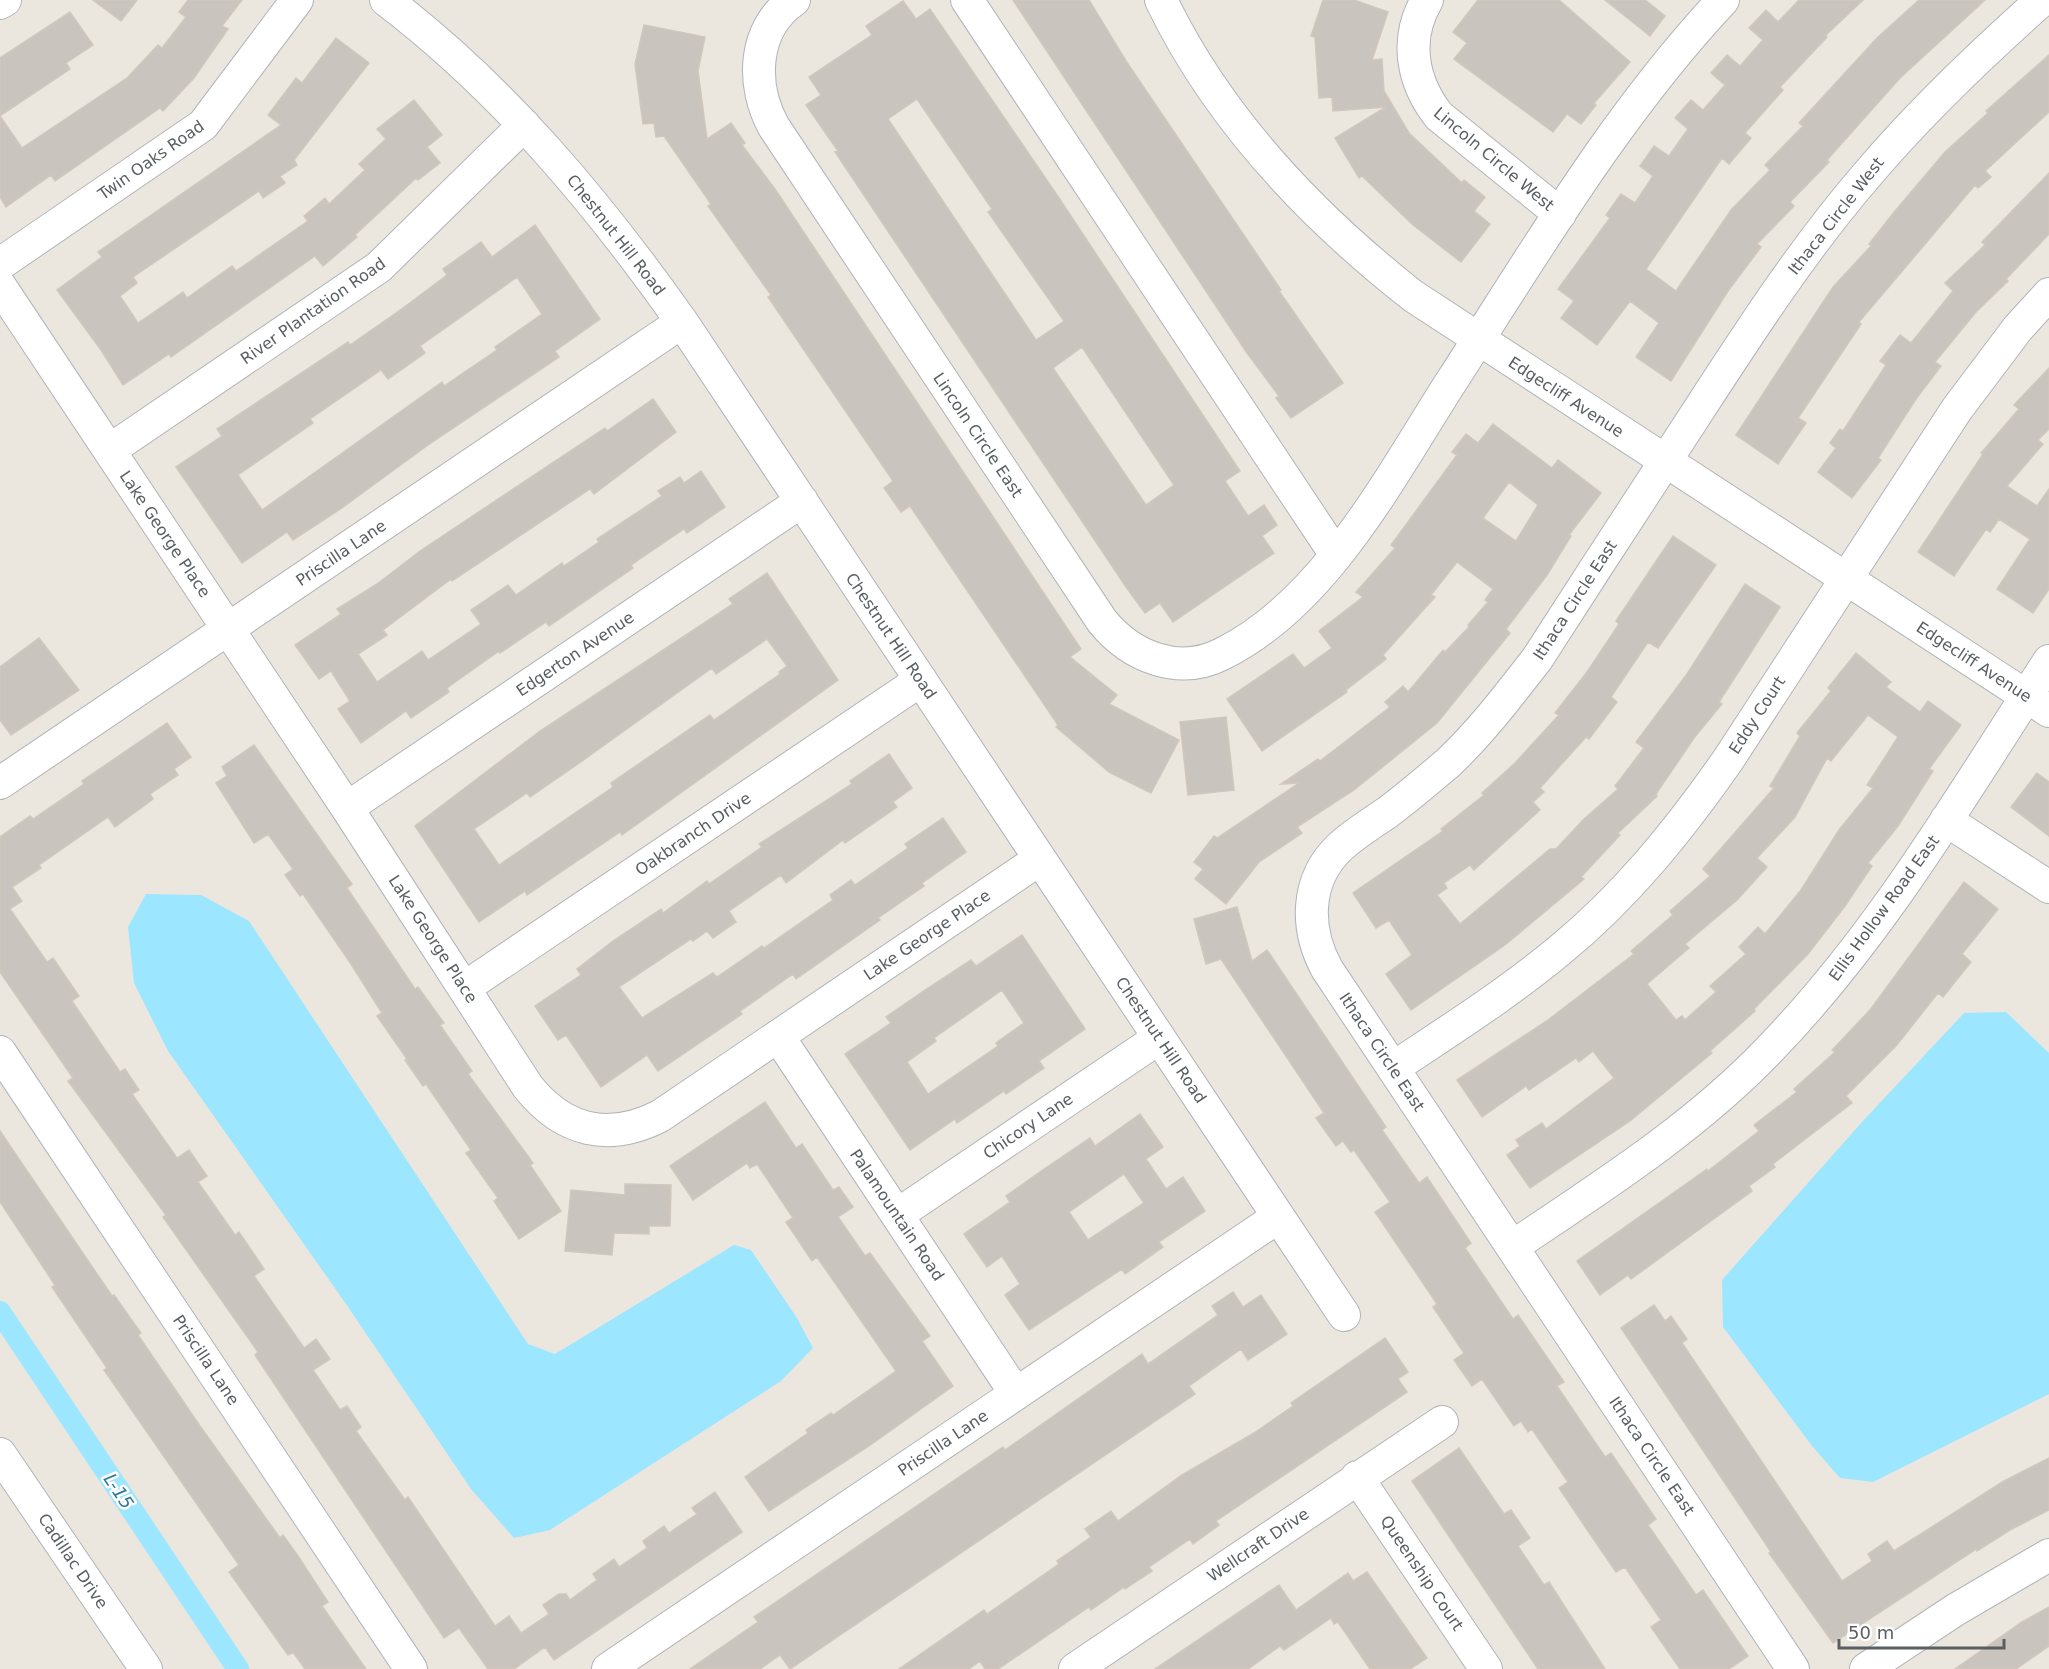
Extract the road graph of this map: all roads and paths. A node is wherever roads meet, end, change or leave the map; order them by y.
1 (5, 0) edge
2 (297, 0) edge
3 (386, 0) edge
4 (794, 0) edge
5 (967, 0) edge
6 (1161, 0) edge
7 (1427, 0) edge
8 (1723, 0) edge
9 (2042, 0) edge
10 (0, 3) edge
11 (524, 125) junction
12 (1560, 214) junction
13 (0, 264) edge
14 (0, 285) edge
15 (2049, 294) edge
16 (682, 322) junction
17 (1478, 340) junction
18 (110, 450) junction
19 (1665, 462) junction
20 (802, 501) junction
21 (1336, 555) junction
22 (1846, 579) junction
23 (229, 628) junction
24 (2049, 661) edge
25 (921, 680) junction
26 (2038, 703) edge
27 (0, 783) edge
28 (347, 808) junction
29 (1946, 820) junction
30 (1040, 859) junction
31 (2049, 887) edge
32 (464, 988) junction
33 (778, 1036) junction
34 (1159, 1038) junction
35 (0, 1052) edge
36 (1393, 1068) junction
37 (897, 1215) junction
38 (1278, 1217) junction
39 (1512, 1247) junction
40 (1344, 1315) dead end
41 (1016, 1394) junction
42 (1442, 1422) dead end
43 (0, 1454) edge
44 (1357, 1477) junction
45 (2049, 1555) edge
46 (146, 1669) edge
47 (411, 1669) edge
48 (608, 1669) edge
49 (1076, 1669) edge
50 (1486, 1669) edge
51 (1793, 1669) edge
52 (1866, 1669) edge

1 - 10 street
2 - 13 street, Twin Oaks Road
3 - 11 street, Chestnut Hill Road
4 - 21 street, Lincoln Circle East
5 - 21 street
6 - 17 street, Edgecliff Avenue
7 - 12 street, Lincoln Circle West
8 - 12 street, Lincoln Circle West
9 - 19 street, Ithaca Circle West
11 - 16 street, Chestnut Hill Road
11 - 18 street, River Plantation Road
12 - 17 street, Lincoln Circle West
14 - 18 street, Lake George Place
15 - 22 street, Eddy Court
16 - 20 street, Chestnut Hill Road
16 - 23 street, Priscilla Lane
17 - 19 street, Edgecliff Avenue
17 - 21 street, Lincoln Circle East
18 - 23 street, Lake George Place
19 - 22 street, Edgecliff Avenue
19 - 36 street, Ithaca Circle East
20 - 25 street, Chestnut Hill Road
20 - 28 street, Edgerton Avenue
22 - 26 street, Edgecliff Avenue
22 - 36 street, Eddy Court
23 - 27 street, Priscilla Lane
23 - 28 street, Lake George Place
24 - 26 street, Ellis Hollow Road East
25 - 30 street, Chestnut Hill Road
25 - 32 street, Oakbranch Drive
26 - 29 street, Ellis Hollow Road East
28 - 32 street, Lake George Place
29 - 31 street
29 - 39 street, Ellis Hollow Road East
30 - 33 street, Lake George Place
30 - 34 street, Chestnut Hill Road
32 - 33 street, Lake George Place
33 - 37 street, Palamountain Road
34 - 37 street, Chicory Lane
34 - 38 street, Chestnut Hill Road
35 - 47 street, Priscilla Lane
36 - 39 street, Ithaca Circle East
37 - 41 street, Palamountain Road
38 - 40 street, Chestnut Hill Road
38 - 41 street, Priscilla Lane
39 - 51 street, Ithaca Circle East
41 - 48 street, Priscilla Lane
42 - 44 street, Wellcraft Drive
43 - 46 street, Cadillac Drive
44 - 49 street, Wellcraft Drive
44 - 50 street, Queenship Court
45 - 52 street

